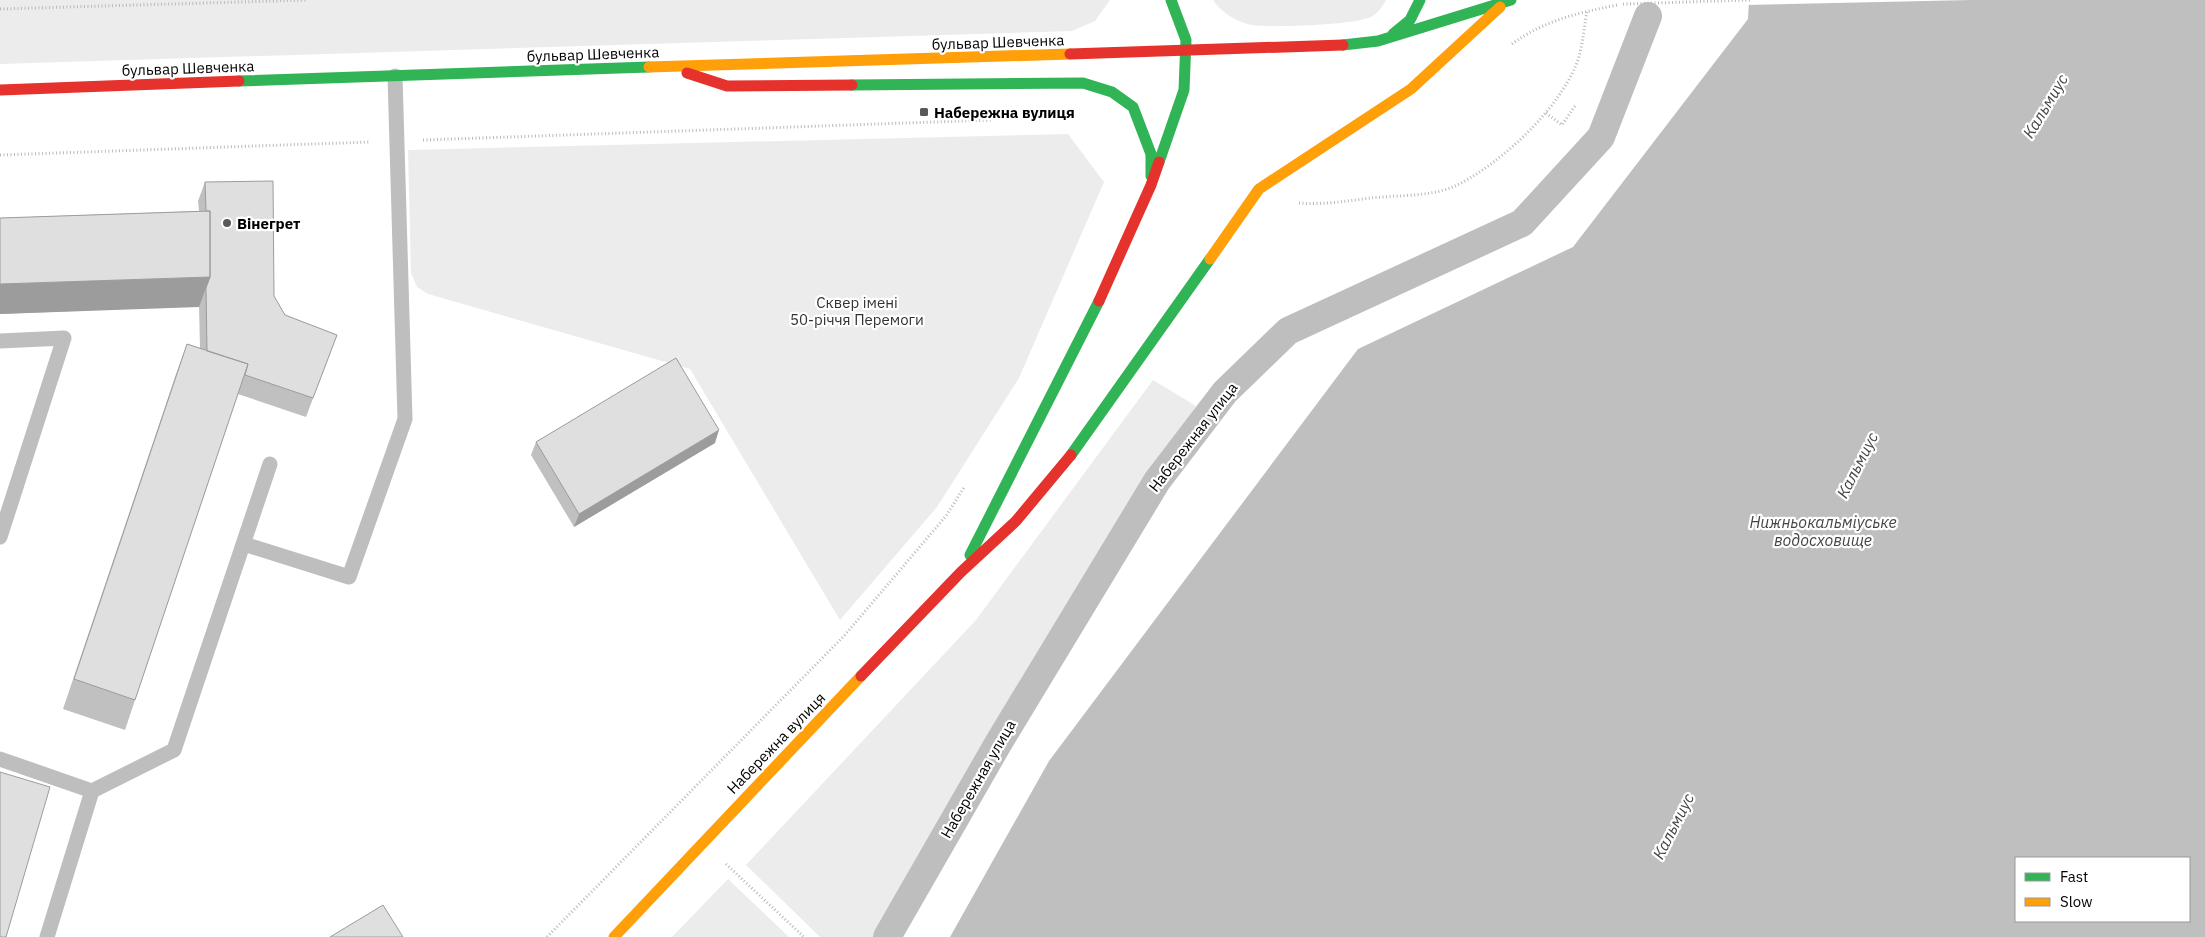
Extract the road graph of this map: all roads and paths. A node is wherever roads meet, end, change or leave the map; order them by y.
1 (308, 0) edge
2 (1171, 0) edge
3 (1420, 0) edge
4 (1750, 0) edge
5 (1509, 1) edge
6 (1623, 4) dead end
7 (0, 8) edge
8 (1587, 11) dead end
9 (1648, 16) dead end
10 (1378, 41) junction
11 (1187, 51) junction
12 (668, 66) junction
13 (395, 76) junction
14 (0, 90) edge
15 (993, 120) dead end
16 (396, 141) junction
17 (0, 155) edge
18 (1151, 185) junction
19 (1292, 202) dead end
20 (0, 341) edge
21 (270, 464) dead end
22 (967, 483) dead end
23 (0, 537) edge
24 (244, 544) junction
25 (961, 572) junction
26 (0, 759) edge
27 (92, 791) junction
28 (702, 842) junction
29 (47, 937) edge
30 (547, 937) edge
31 (614, 937) edge
32 (804, 937) edge
33 (887, 937) edge

1 - 7 path
2 - 11 street
3 - 10 street, бульвар Шевченка
4 - 6 path, bridge
5 - 10 street, бульвар Шевченка
5 - 25 street, Набережна вулиця
8 - 19 path
9 - 33 street, Набережная улица
10 - 11 street, бульвар Шевченка
11 - 12 street, бульвар Шевченка
11 - 18 street, Набережна вулиця
12 - 13 street, бульвар Шевченка
12 - 18 street
13 - 14 street, бульвар Шевченка
13 - 16 lane
15 - 16 path
16 - 17 path
16 - 24 lane
18 - 25 street, Набережна вулиця
20 - 23 lane
21 - 24 lane
22 - 30 path
24 - 27 lane
25 - 28 street, Набережна вулиця
26 - 27 lane
27 - 29 lane
28 - 31 street, Набережна вулиця
28 - 32 path

